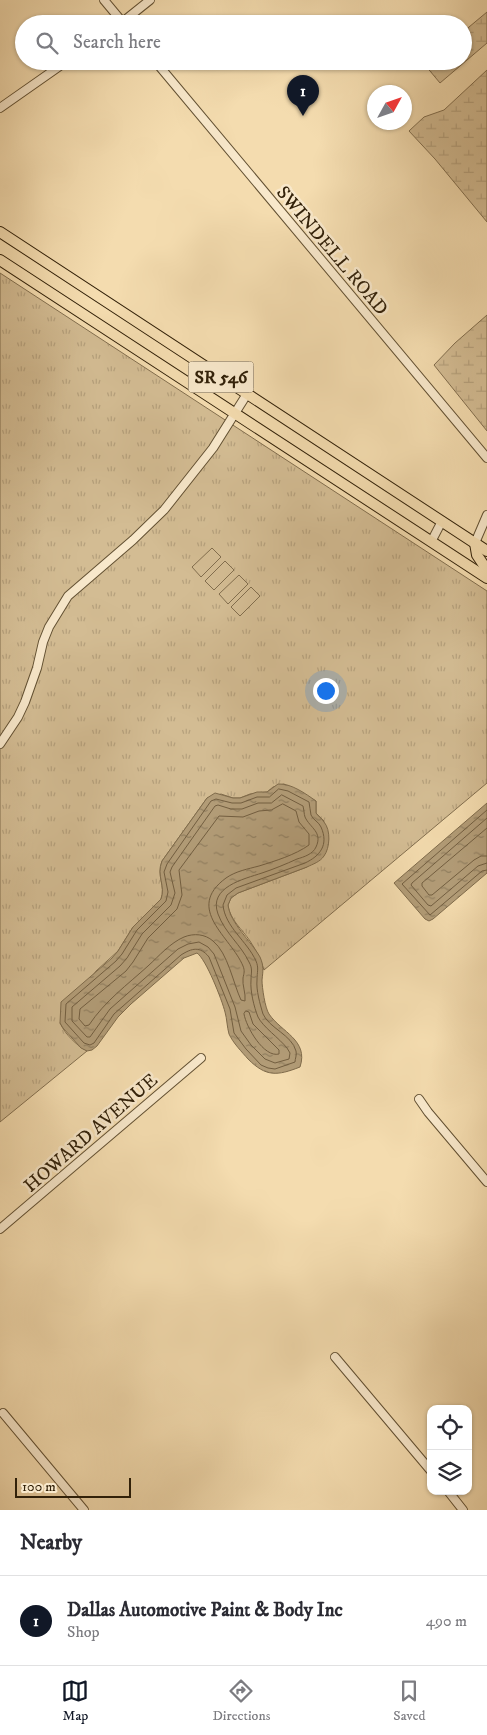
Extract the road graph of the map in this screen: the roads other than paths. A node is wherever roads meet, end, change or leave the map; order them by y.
1 (104, 0) edge
2 (150, 0) edge
3 (116, 15) edge
4 (132, 15) edge
5 (54, 70) edge
6 (164, 70) edge
7 (0, 108) edge
8 (0, 232) edge
9 (0, 260) edge
10 (247, 394) junction
11 (234, 413) junction
12 (487, 458) edge
13 (487, 515) edge
14 (442, 521) junction
15 (431, 542) junction
16 (475, 543) junction
17 (487, 551) edge
18 (487, 570) edge
19 (487, 578) edge
20 (0, 744) edge
21 (201, 1058) dead end
22 (419, 1099) dead end
23 (487, 1182) edge
24 (0, 1230) edge
25 (335, 1357) dead end
26 (3, 1413) dead end
27 (427, 1466) edge
28 (451, 1495) edge
29 (84, 1510) edge
30 (463, 1510) edge

1 - 3 street
2 - 4 street
5 - 7 street
6 - 12 street, SWINDELL ROAD
8 - 10 main road, SR 546
9 - 11 main road, SR 546
10 - 11 street
10 - 14 main road, SR 546
11 - 15 main road, SR 546
11 - 20 street
13 - 16 street
14 - 15 street
14 - 16 main road, SR 546
15 - 19 main road, SR 546
16 - 17 main road, SR 546
16 - 18 main road
21 - 24 street, HOWARD AVENUE
22 - 23 street
25 - 27 street
26 - 29 street
28 - 30 street

